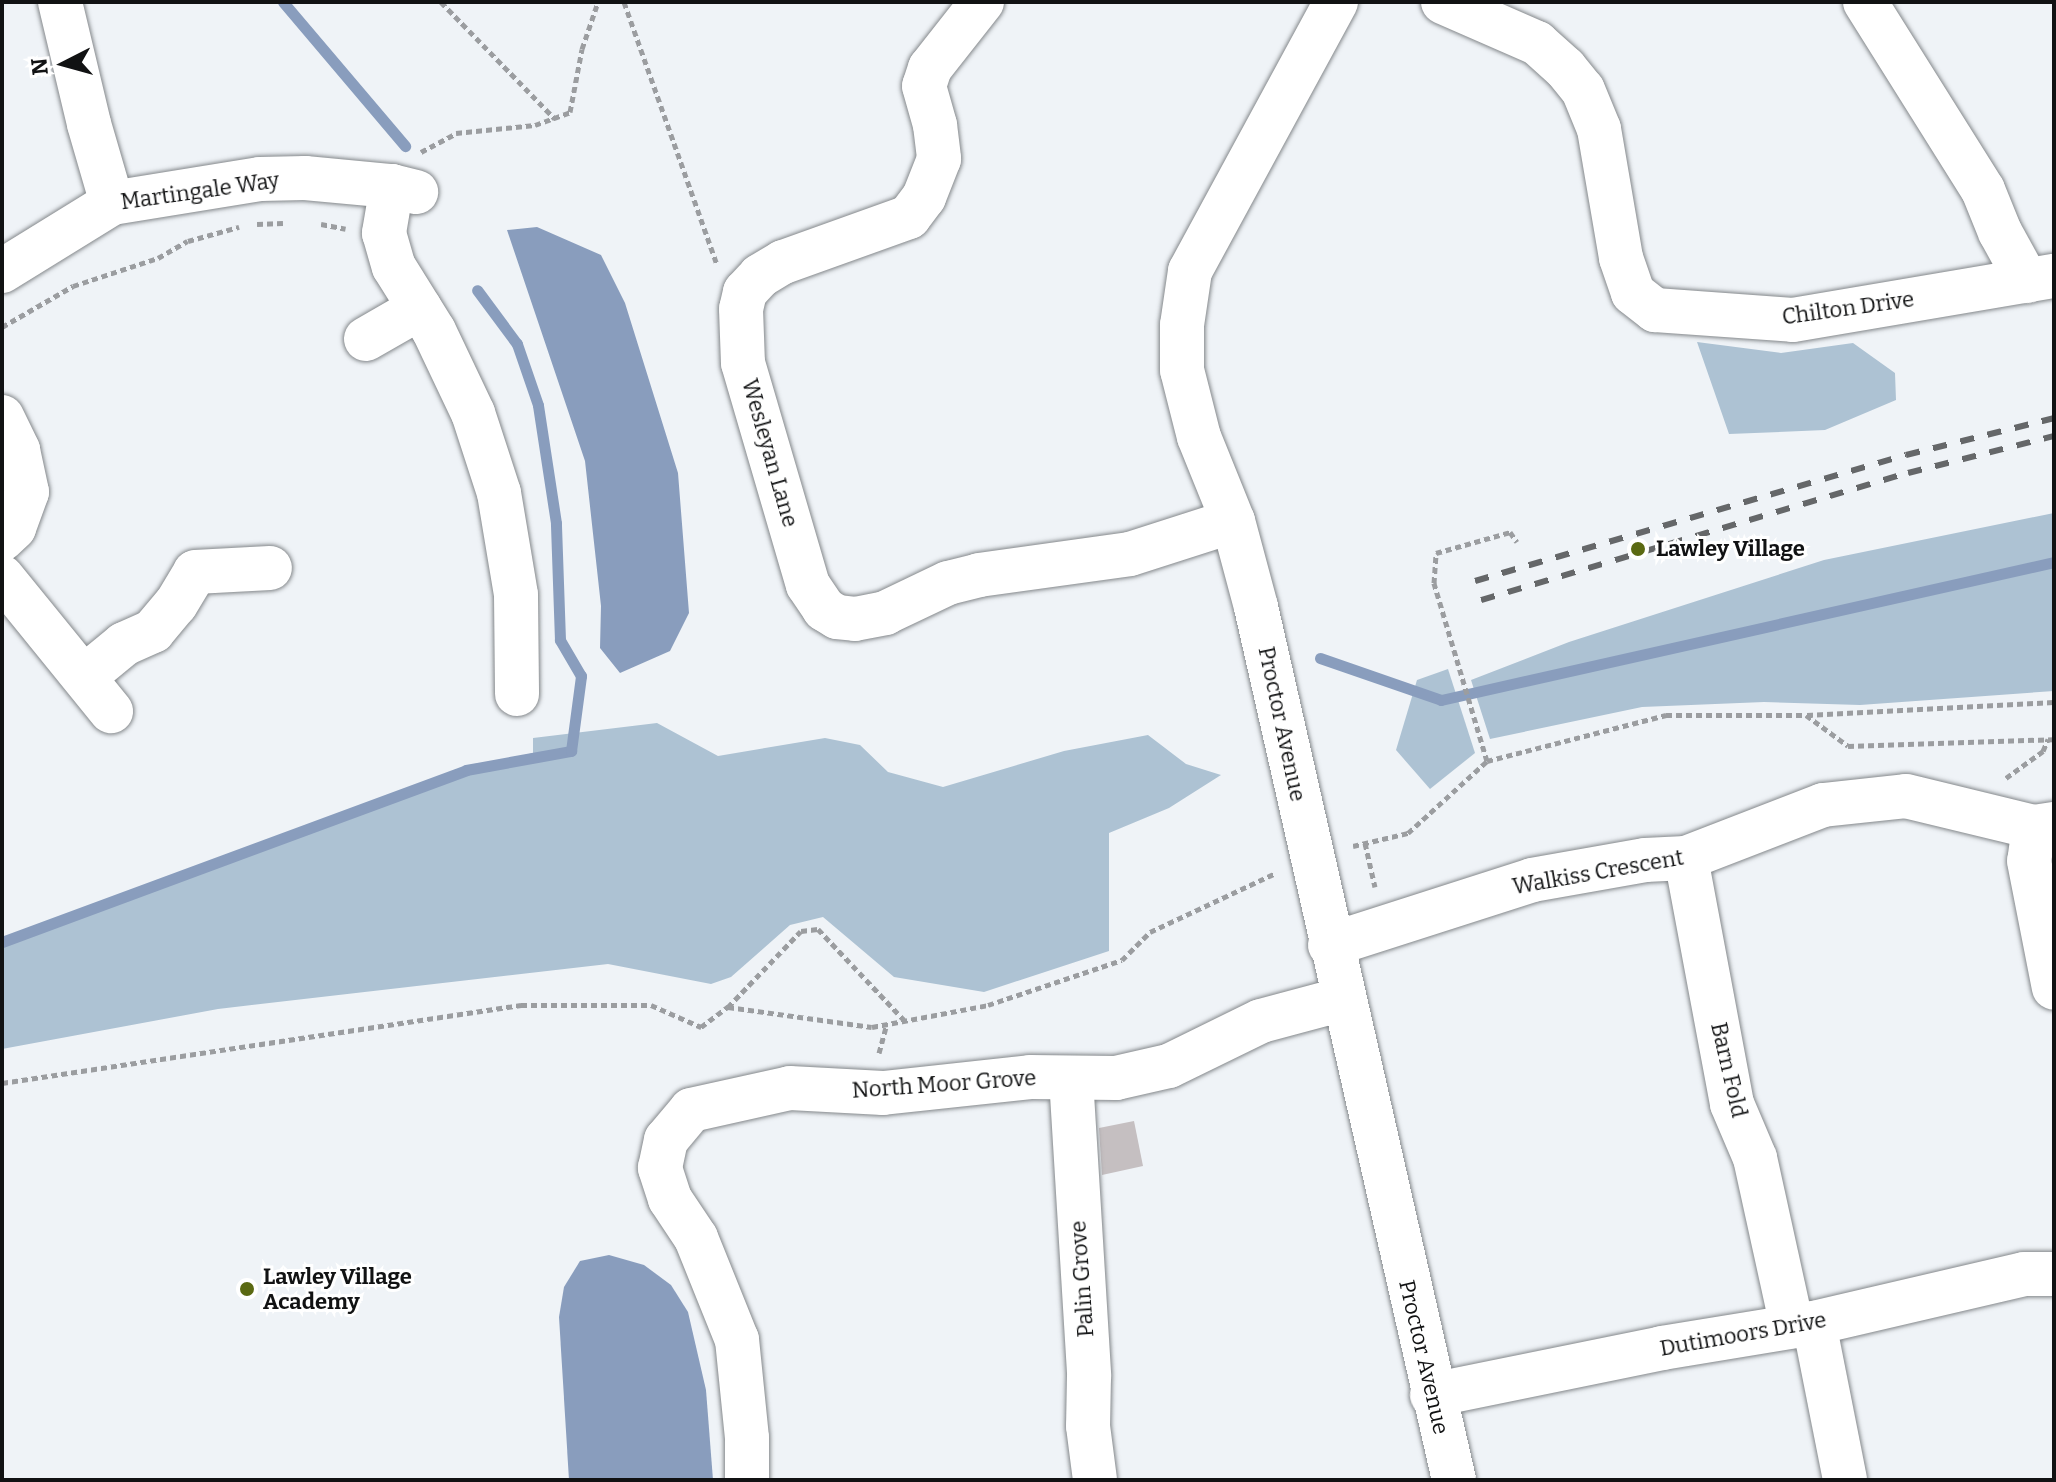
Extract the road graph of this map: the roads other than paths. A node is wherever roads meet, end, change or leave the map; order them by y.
1 (60, 2) edge
2 (982, 2) edge
3 (1336, 2) edge
4 (1443, 2) edge
5 (1865, 2) edge
6 (112, 203) junction
7 (2, 271) edge
8 (2040, 278) edge
9 (420, 308) junction
10 (366, 339) dead end
11 (2, 417) edge
12 (1233, 521) junction
13 (2, 539) edge
14 (270, 568) dead end
15 (2, 577) edge
16 (84, 677) junction
17 (517, 694) dead end
18 (111, 711) dead end
19 (2028, 823) edge
20 (1686, 858) junction
21 (1330, 945) junction
22 (2054, 988) edge
23 (1343, 999) junction
24 (1071, 1078) junction
25 (2054, 1274) edge
26 (1803, 1324) junction
27 (1432, 1395) junction
28 (747, 1480) edge
29 (1095, 1480) edge
30 (1454, 1480) edge
31 (1845, 1480) edge

1 - 6 street
2 - 12 street, Wesleyan Lane
3 - 12 street, Proctor Avenue
4 - 8 street, Chilton Drive
5 - 8 street, Chilton Drive
6 - 7 street, Martingale Way
6 - 9 street, Martingale Way
9 - 10 street
9 - 17 street
11 - 13 street
12 - 21 street, Proctor Avenue
14 - 16 street
15 - 16 street
16 - 18 street
19 - 20 street, Walkiss Crescent
19 - 22 street
20 - 21 street, Walkiss Crescent
20 - 26 street, Barn Fold
21 - 23 street, Proctor Avenue
23 - 24 street, North Moor Grove
23 - 27 street, Proctor Avenue
24 - 28 street, North Moor Grove
24 - 29 street, Palin Grove
25 - 26 street, Dutimoors Drive
26 - 27 street, Dutimoors Drive
26 - 31 street
27 - 30 street, Proctor Avenue

